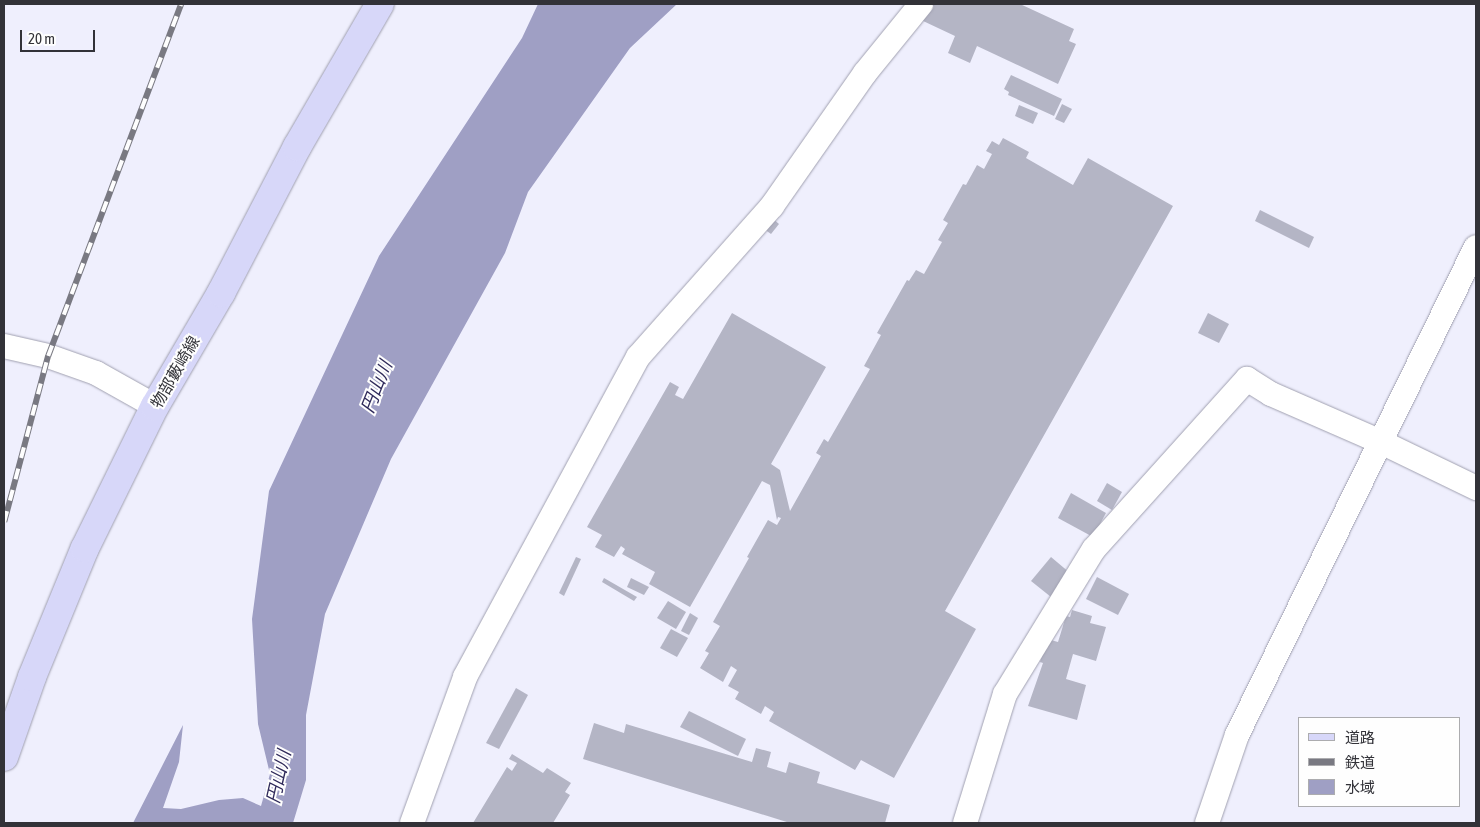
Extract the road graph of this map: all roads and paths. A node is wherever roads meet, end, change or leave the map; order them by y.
1 (380, 4) edge
2 (921, 4) edge
3 (1476, 247) edge
4 (4, 346) edge
5 (155, 406) junction
6 (1381, 442) junction
7 (1476, 488) edge
8 (4, 757) edge
9 (412, 823) edge
10 (965, 823) edge
11 (1207, 823) edge

1 - 5 main road, 物部藪崎線
2 - 9 street
3 - 6 street
4 - 5 street
5 - 8 main road, 物部藪崎線
6 - 7 street
6 - 10 street
6 - 11 street

